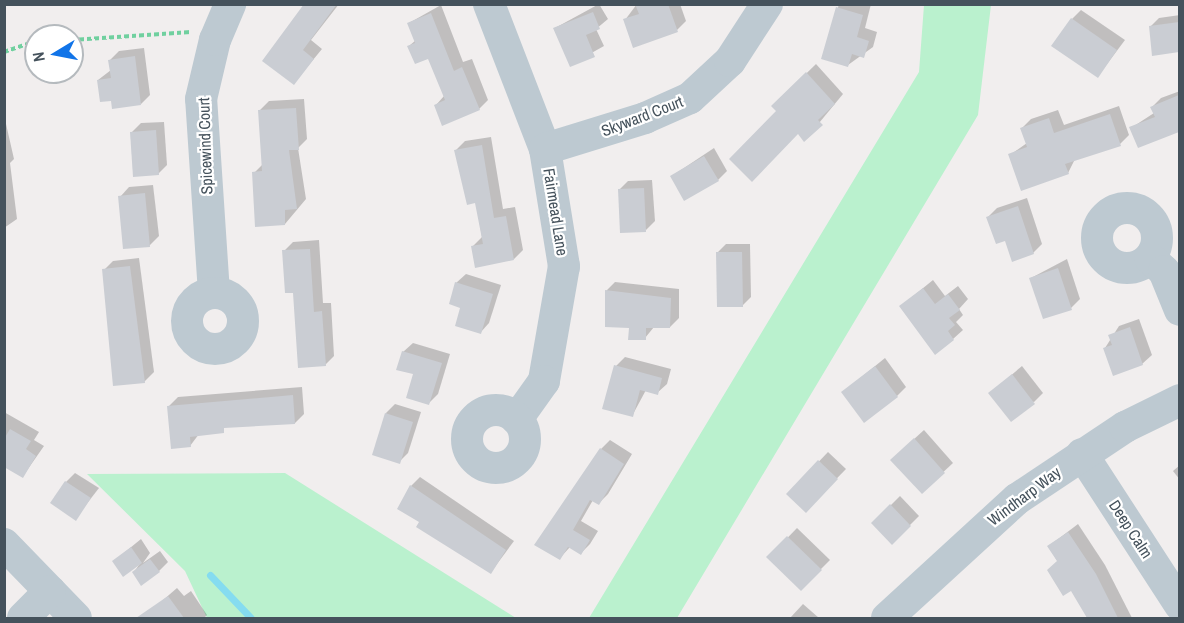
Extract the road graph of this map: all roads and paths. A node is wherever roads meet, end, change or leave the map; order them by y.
1 (230, 4) edge
2 (489, 4) edge
3 (767, 4) edge
4 (84, 39) edge
5 (215, 40) junction
6 (24, 45) edge
7 (4, 52) edge
8 (545, 149) junction
9 (1150, 258) dead end
10 (214, 292) dead end
11 (1179, 310) edge
12 (1179, 400) edge
13 (517, 419) dead end
14 (1082, 454) junction
15 (4, 544) edge
16 (50, 591) junction
17 (1179, 605) edge
18 (23, 618) edge
19 (76, 618) edge
20 (887, 618) edge

1 - 5 street, Spicewind Court
2 - 8 street, Fairmead Lane
3 - 8 street, Skyward Court
4 - 5 path
5 - 10 street, Spicewind Court
6 - 7 path
8 - 13 street, Fairmead Lane
9 - 11 street
12 - 14 street, Windharp Way
14 - 17 street, Deep Calm
14 - 20 street, Windharp Way
15 - 16 street
16 - 18 street
16 - 19 street

